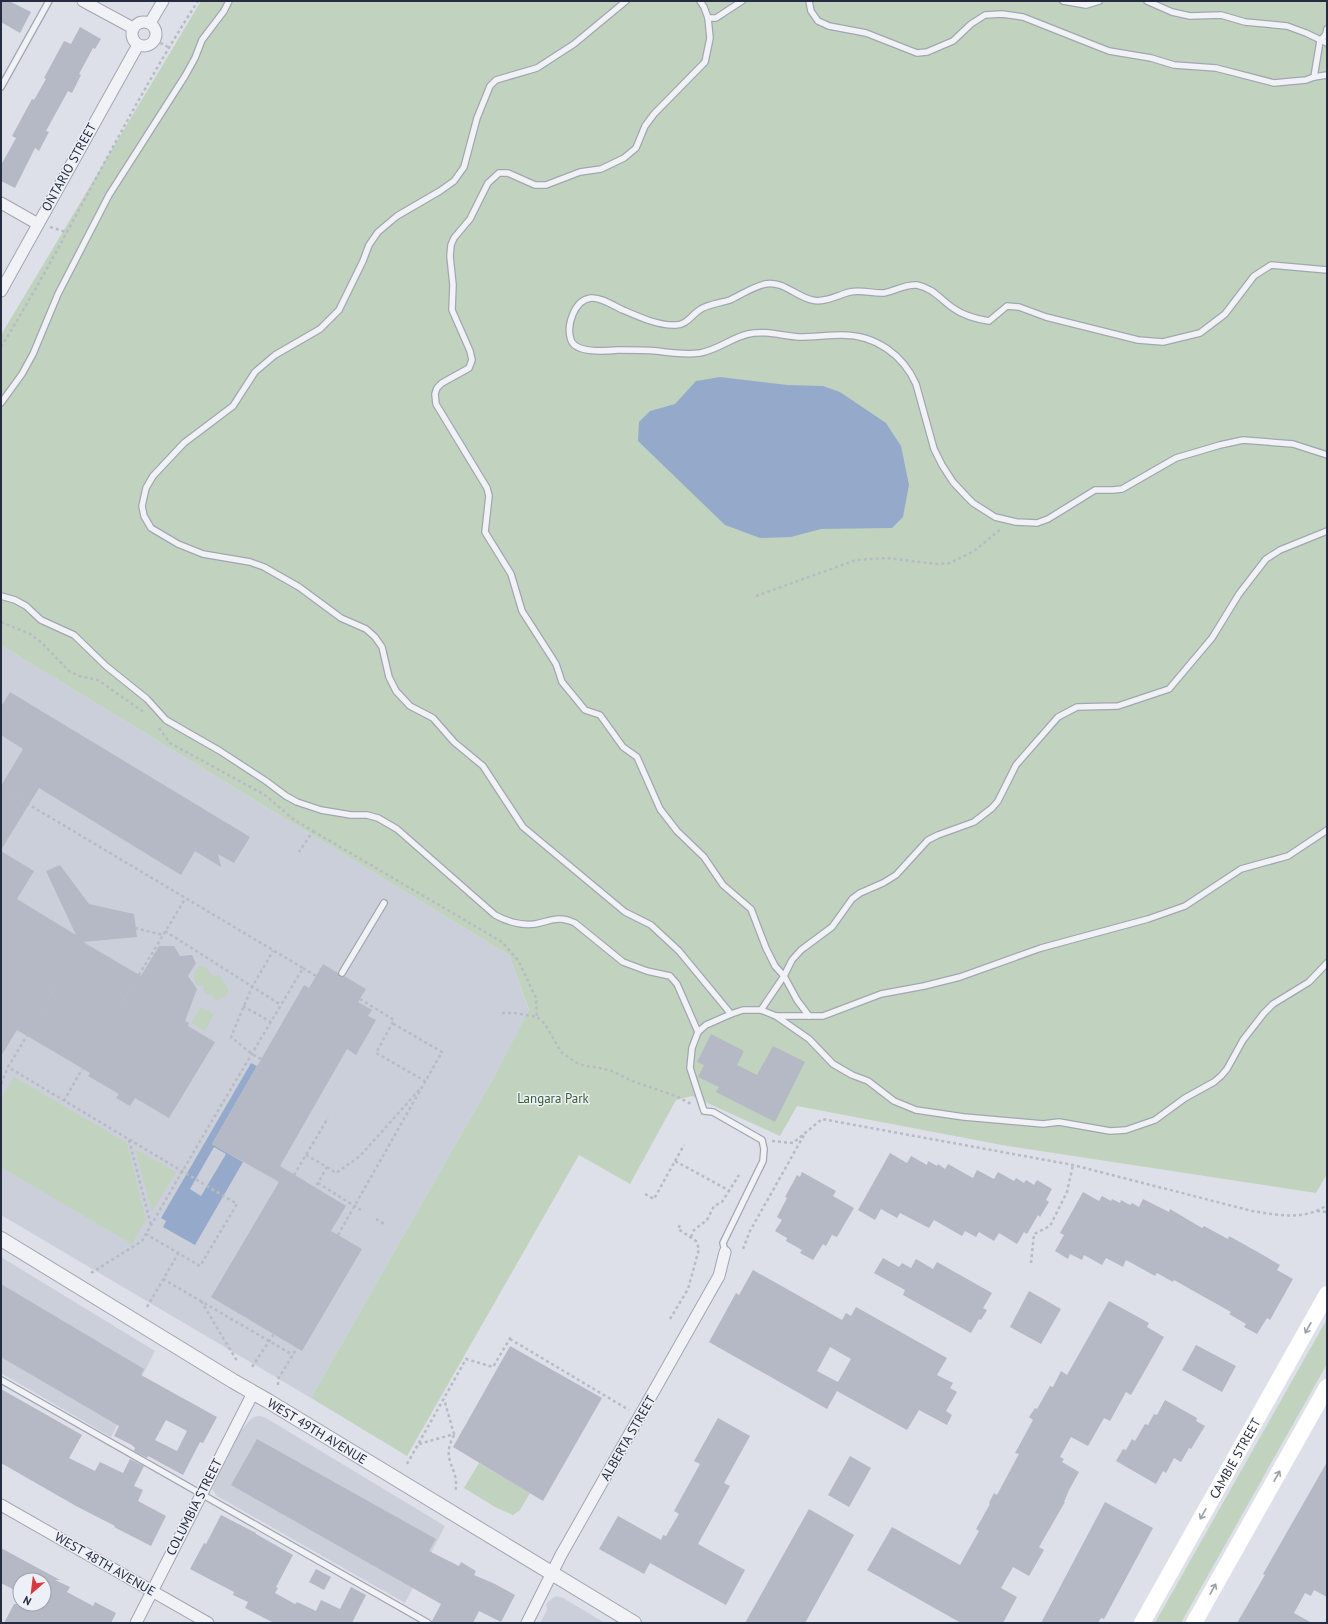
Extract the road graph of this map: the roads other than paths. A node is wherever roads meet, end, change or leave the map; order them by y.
1 (49, 1) edge
2 (83, 1) edge
3 (163, 1) edge
4 (229, 1) edge
5 (626, 1) edge
6 (700, 1) edge
7 (742, 1) edge
8 (809, 1) edge
9 (1062, 1) edge
10 (1099, 1) edge
11 (1147, 1) edge
12 (708, 18) junction
13 (150, 23) junction
14 (133, 28) junction
15 (1327, 29) edge
16 (1320, 41) junction
17 (1327, 44) edge
18 (138, 45) junction
19 (1327, 75) edge
20 (1314, 77) junction
21 (3, 79) edge
22 (1, 87) edge
23 (1, 203) edge
24 (38, 224) junction
25 (1327, 270) edge
26 (1, 291) edge
27 (1, 403) edge
28 (1327, 455) edge
29 (1327, 531) edge
30 (1, 596) edge
31 (1327, 830) edge
32 (384, 903) dead end
33 (1327, 963) edge
34 (342, 973) dead end
35 (784, 976) junction
36 (761, 1010) junction
37 (731, 1014) junction
38 (776, 1016) junction
39 (809, 1016) junction
40 (698, 1032) junction
41 (1, 1239) edge
42 (724, 1252) joint
43 (1327, 1294) edge
44 (1, 1380) edge
45 (1327, 1387) edge
46 (253, 1393) junction
47 (201, 1494) junction
48 (1, 1505) edge
49 (552, 1574) junction
50 (152, 1591) junction
51 (136, 1623) edge
52 (208, 1623) edge
53 (428, 1623) edge
54 (527, 1623) edge
55 (634, 1623) edge
56 (1142, 1623) edge
57 (1194, 1623) edge

1 - 21 lane
2 - 14 street
3 - 13 street
4 - 27 lane
5 - 37 lane
6 - 12 lane
7 - 12 lane
8 - 20 lane
9 - 10 lane
11 - 16 lane
12 - 35 lane
13 - 14 street
13 - 18 street
14 - 18 street
15 - 16 lane
16 - 17 lane
16 - 20 lane
18 - 24 street, ONTARIO STREET
19 - 20 lane
21 - 22 lane
23 - 24 street
24 - 26 street, ONTARIO STREET
25 - 28 lane
29 - 35 lane
30 - 40 lane
31 - 39 lane
32 - 34 lane
33 - 38 lane
35 - 36 lane
35 - 39 lane
36 - 37 lane
36 - 38 lane
37 - 40 lane
38 - 39 lane
40 - 42 lane
41 - 46 street, WEST 49TH AVENUE
42 - 49 street, ALBERTA STREET
43 -> 56 main road, CAMBIE STREET
44 - 47 lane
57 -> 45 main road
46 - 47 street, COLUMBIA STREET
46 - 49 street, WEST 49TH AVENUE
47 - 50 street, COLUMBIA STREET
47 - 53 lane
48 - 50 street, WEST 48TH AVENUE
49 - 54 street, ALBERTA STREET
49 - 55 street, WEST 49TH AVENUE
50 - 51 street, COLUMBIA STREET
50 - 52 street, WEST 48TH AVENUE

